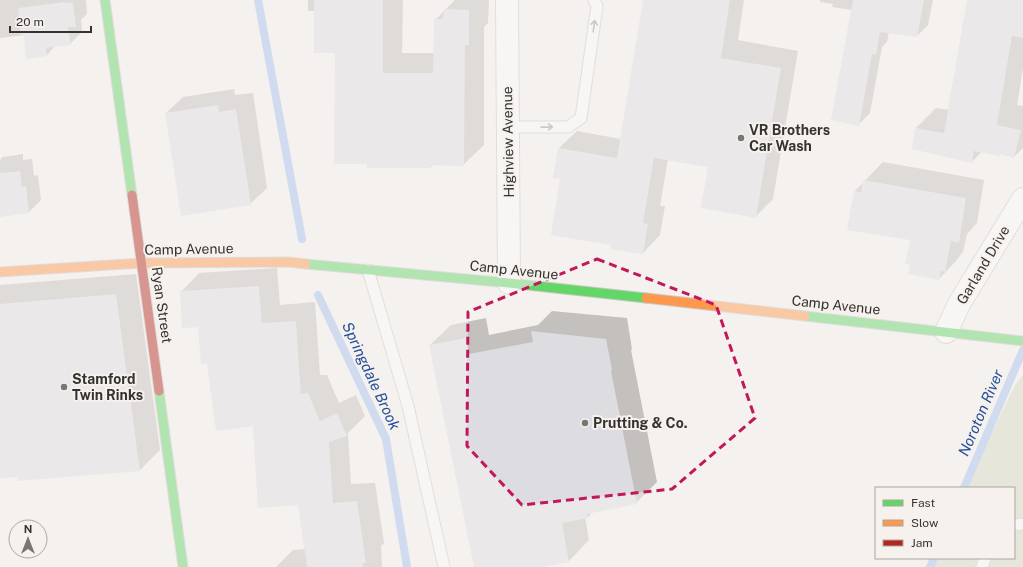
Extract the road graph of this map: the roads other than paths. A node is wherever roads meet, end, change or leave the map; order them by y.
1 (105, 0) edge
2 (507, 0) edge
3 (594, 0) edge
4 (508, 128) junction
5 (1023, 199) edge
6 (142, 263) junction
7 (368, 270) junction
8 (0, 272) edge
9 (509, 283) junction
10 (946, 332) junction
11 (1023, 341) edge
12 (183, 567) edge
13 (444, 567) edge

1 - 6 street, Ryan Street
2 - 4 street, Highview Avenue
4 -> 3 lane
4 - 9 street, Highview Avenue
5 - 10 street, Garland Drive
6 - 7 street, Camp Avenue
6 - 8 street, Camp Avenue
6 - 12 street, Ryan Street
7 - 9 street, Camp Avenue
7 - 13 lane
9 - 10 street, Camp Avenue
10 - 11 street, Camp Avenue

